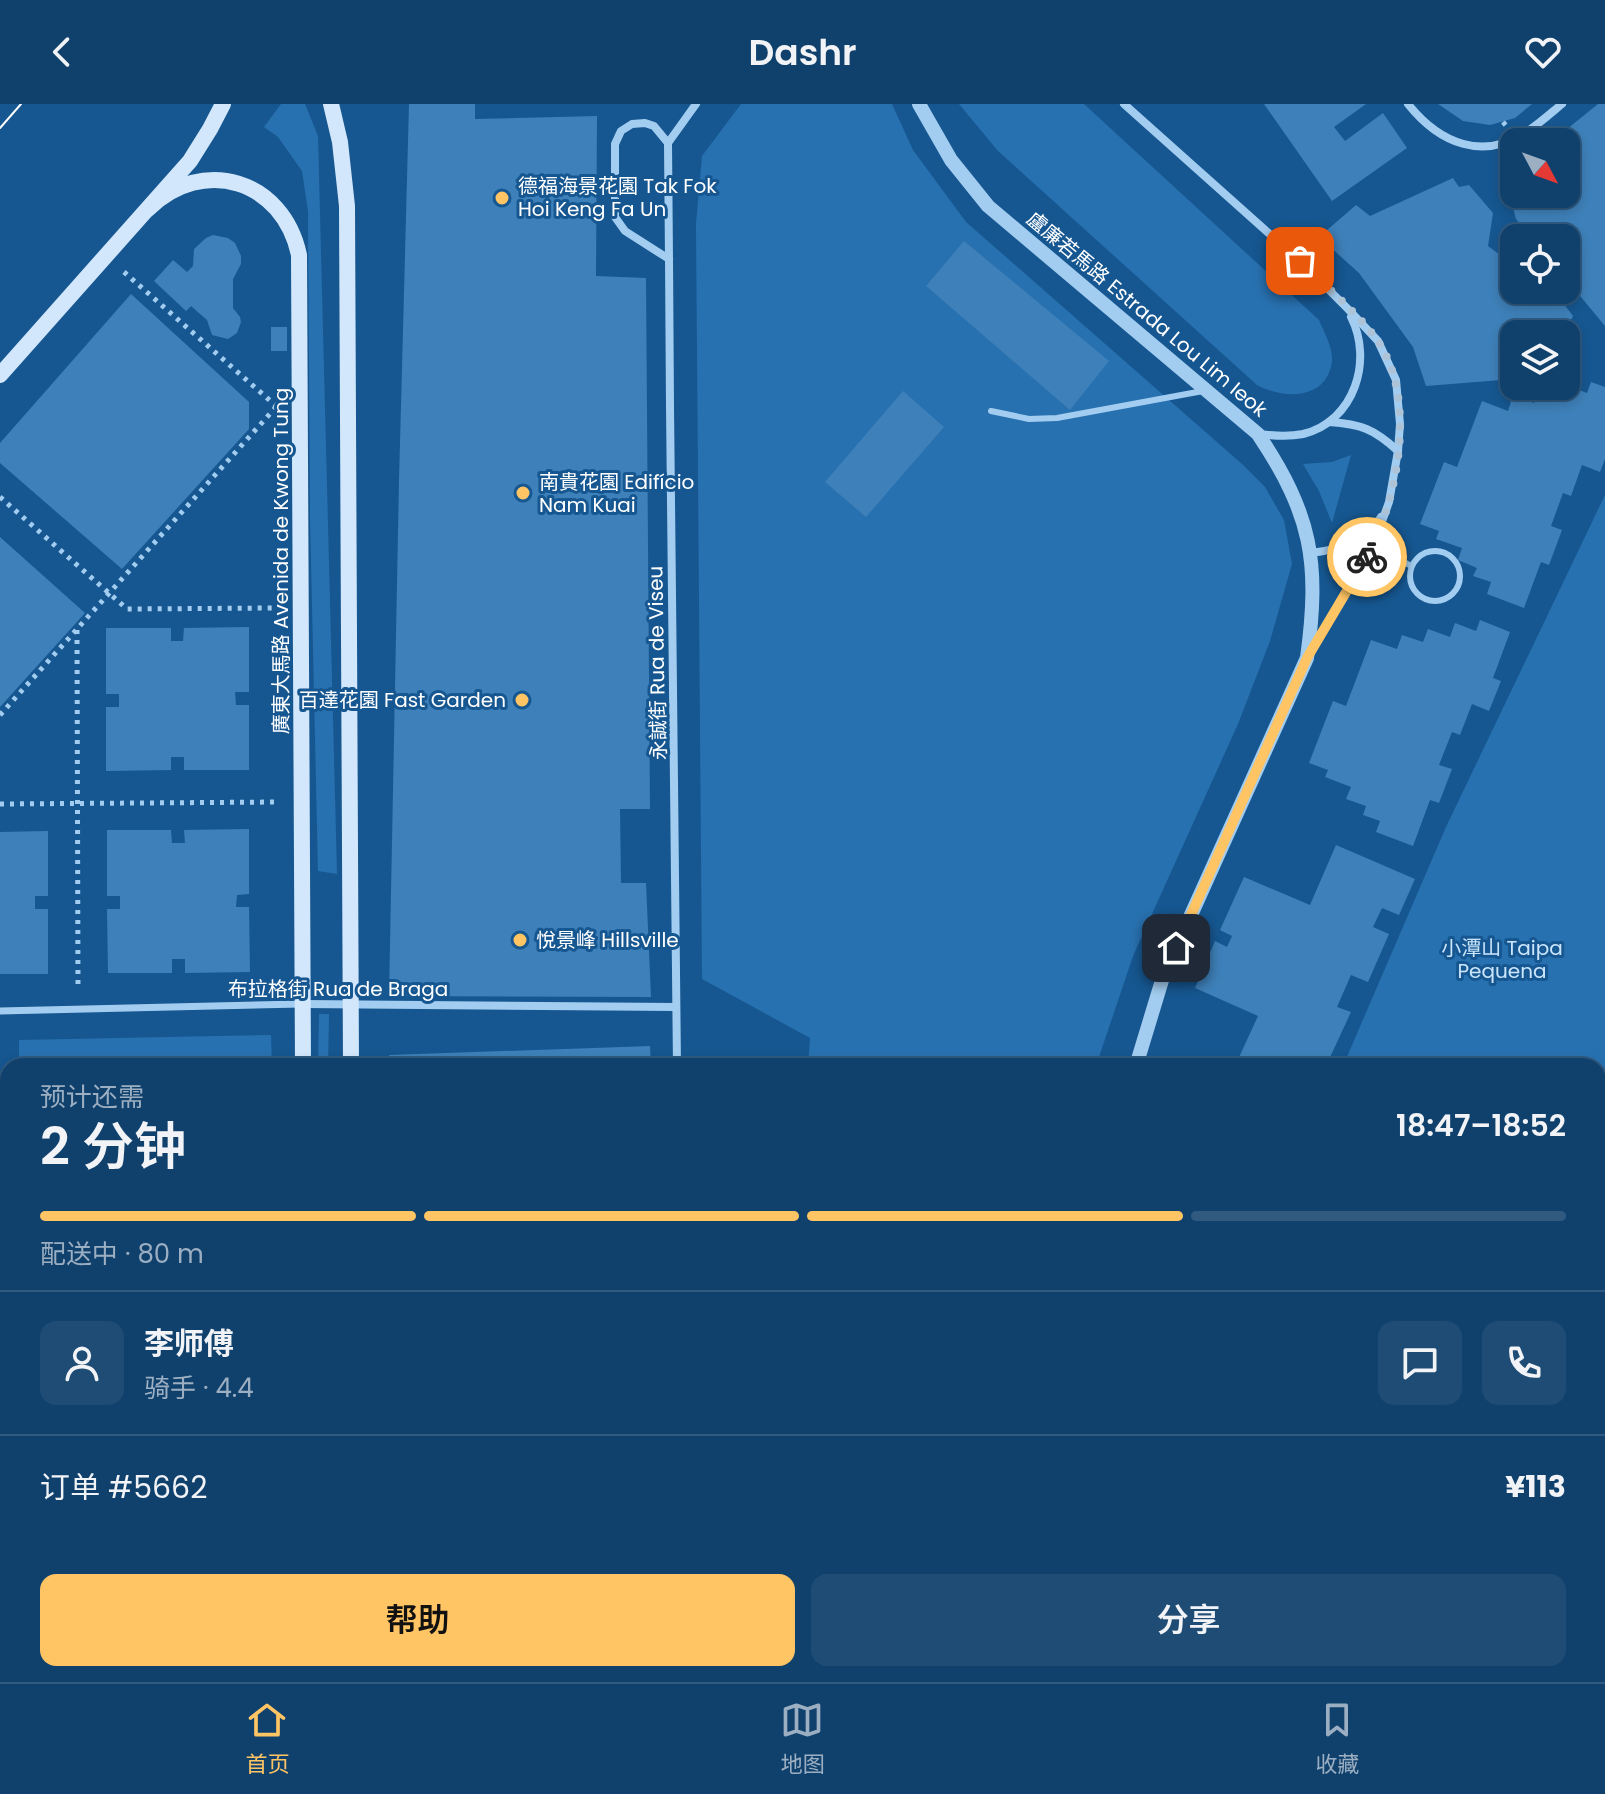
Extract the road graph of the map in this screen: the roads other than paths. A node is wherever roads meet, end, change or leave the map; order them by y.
1 (223, 104) edge
2 (331, 104) edge
3 (696, 104) edge
4 (919, 104) edge
5 (1124, 104) edge
6 (1408, 104) edge
7 (1562, 104) edge
8 (668, 143) junction
9 (148, 209) junction
10 (669, 259) junction
11 (1348, 309) junction
12 (0, 375) edge
13 (1206, 390) junction
14 (991, 411) dead end
15 (1329, 422) junction
16 (1258, 434) junction
17 (1398, 451) junction
18 (1389, 502) junction
19 (1374, 544) junction
20 (1311, 553) junction
21 (1411, 566) junction
22 (1307, 658) junction
23 (303, 1004) junction
24 (350, 1004) junction
25 (676, 1007) junction
26 (0, 1011) edge
27 (303, 1058) edge
28 (351, 1058) edge
29 (677, 1058) edge
30 (1138, 1058) edge

1 - 9 main road
2 - 24 main road
3 - 8 street
4 - 13 street, 盧廉若馬路 Estrada Lou Lim Ieok
5 - 11 street
6 - 7 street
8 - 10 street, 永誠街 Rua de Viseu
8 - 10 street
9 - 12 main road
9 - 23 main road, 廣東大馬路 Avenida de Kwong Tung
10 - 25 street, 永誠街 Rua de Viseu
11 - 15 street
11 - 17 street
13 - 14 lane
13 - 16 street, 盧廉若馬路 Estrada Lou Lim Ieok
15 - 16 street
15 - 17 street
16 - 20 street, 盧廉若馬路 Estrada Lou Lim Ieok
17 - 18 street
18 - 19 street
18 - 20 street
19 - 21 lane
19 - 22 street
20 - 22 street, 盧廉若馬路 Estrada Lou Lim Ieok
21 - 21 lane
22 - 30 street, 盧廉若馬路 Estrada Lou Lim Ieok
23 - 24 street, 布拉格街 Rua de Braga
23 - 26 street, 布拉格街 Rua de Braga
23 - 27 main road, 廣東大馬路 Avenida de Kwong Tung
24 - 25 street, 布拉格街 Rua de Braga
24 - 28 main road
25 - 29 street, 永誠街 Rua de Viseu

